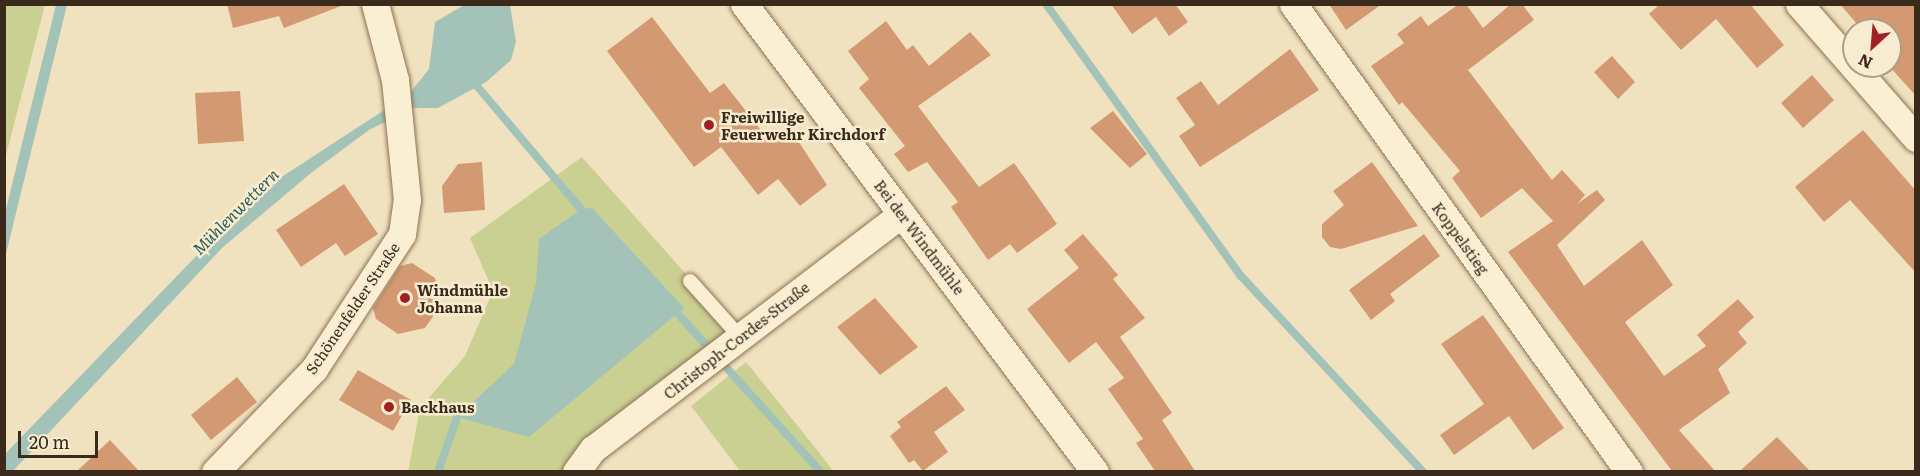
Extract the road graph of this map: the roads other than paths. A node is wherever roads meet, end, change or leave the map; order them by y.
1 (375, 4) edge
2 (744, 4) edge
3 (1293, 4) edge
4 (1799, 4) edge
5 (1916, 138) edge
6 (902, 214) junction
7 (690, 281) dead end
8 (740, 337) junction
9 (215, 471) edge
10 (576, 471) edge
11 (1095, 471) edge
12 (1629, 471) edge

1 - 9 street, Schönenfelder Straße
2 - 6 street, Bei der Windmühle
3 - 12 street, Koppelstieg
4 - 5 street
6 - 8 street, Christoph-Cordes-Straße
6 - 11 street, Bei der Windmühle
7 - 8 lane
8 - 10 street, Christoph-Cordes-Straße

